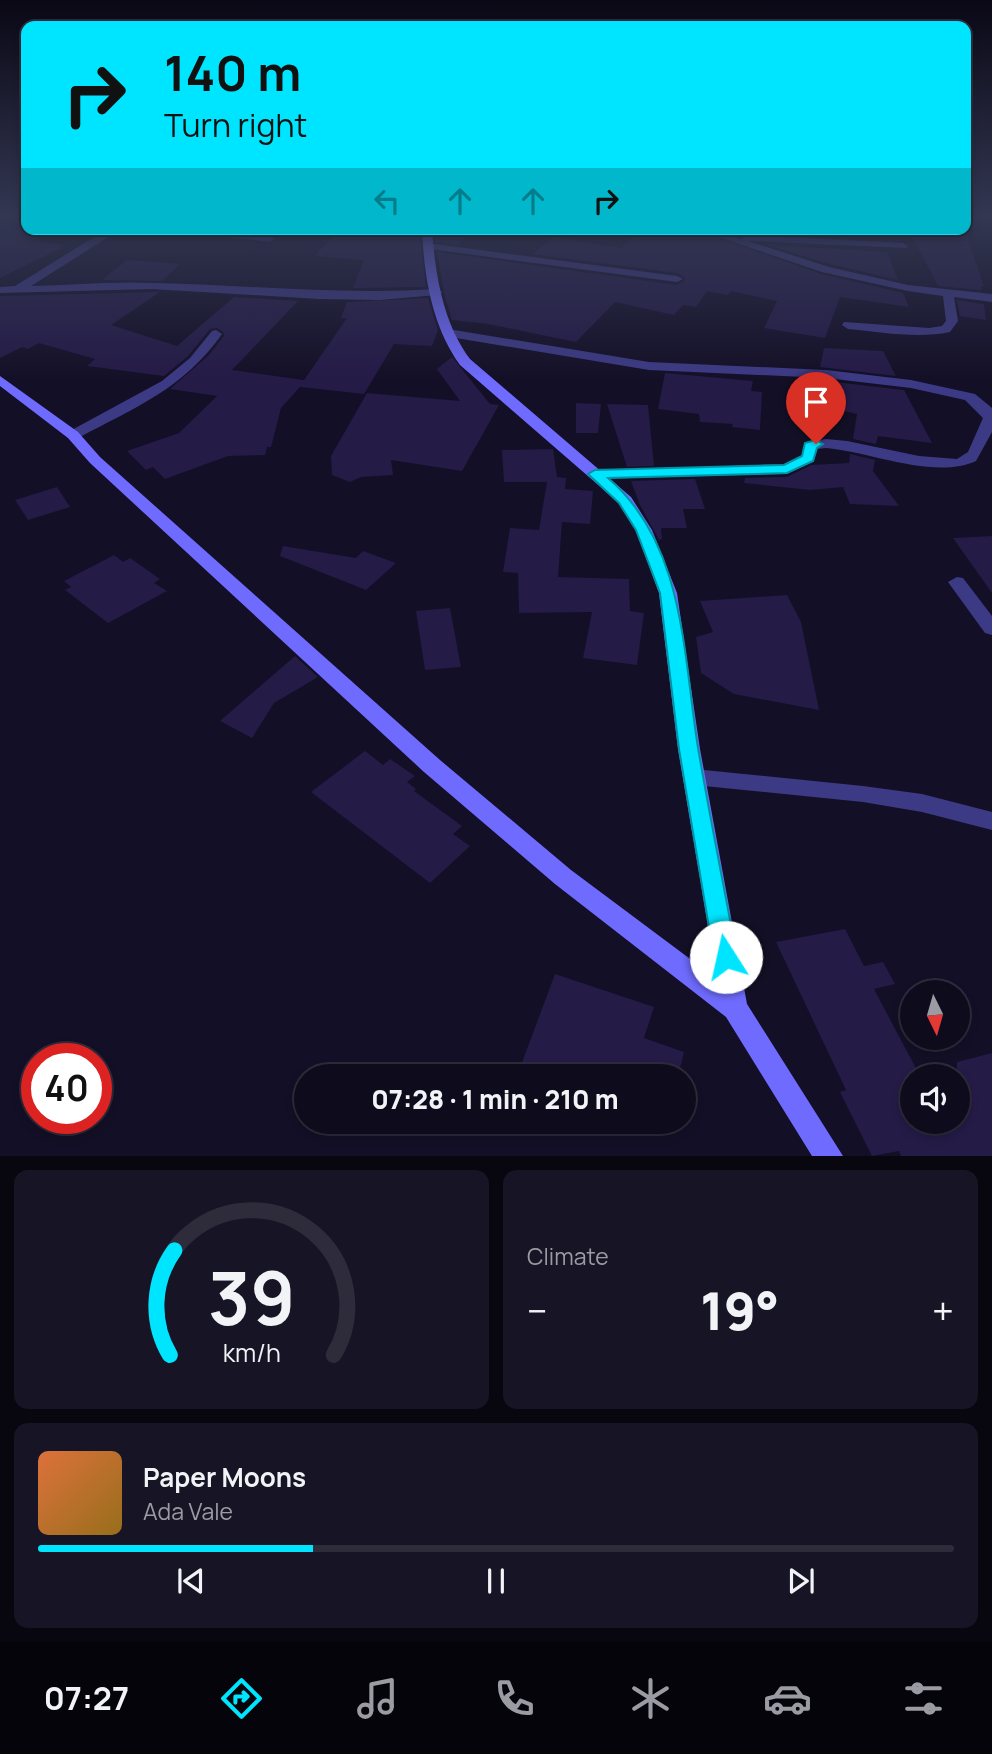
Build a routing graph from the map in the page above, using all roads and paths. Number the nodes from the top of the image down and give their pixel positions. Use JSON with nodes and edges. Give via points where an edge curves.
{"nodes":[{"id":1,"x":45,"y":272,"type":"edge"},
{"id":2,"x":433,"y":272,"type":"edge"},
{"id":3,"x":615,"y":272,"type":"edge"},
{"id":4,"x":834,"y":272,"type":"edge"},
{"id":5,"x":677,"y":279,"type":"dead end"},
{"id":6,"x":17,"y":289,"type":"junction"},
{"id":7,"x":0,"y":290,"type":"edge"},
{"id":8,"x":437,"y":292,"type":"junction"},
{"id":9,"x":948,"y":293,"type":"junction"},
{"id":10,"x":992,"y":298,"type":"edge"},
{"id":11,"x":848,"y":325,"type":"dead end"},
{"id":12,"x":448,"y":333,"type":"junction"},
{"id":13,"x":216,"y":334,"type":"dead end"},
{"id":14,"x":0,"y":380,"type":"edge"},
{"id":15,"x":73,"y":435,"type":"junction"},
{"id":16,"x":992,"y":453,"type":"edge"},
{"id":17,"x":973,"y":456,"type":"junction"},
{"id":18,"x":595,"y":474,"type":"junction"},
{"id":19,"x":957,"y":582,"type":"dead end"},
{"id":20,"x":992,"y":629,"type":"edge"},
{"id":21,"x":694,"y":778,"type":"junction"},
{"id":22,"x":992,"y":821,"type":"edge"},
{"id":23,"x":735,"y":1008,"type":"junction"},
{"id":24,"x":829,"y":1156,"type":"edge"}],
"edges":[{"from":1,"to":6,"type":"street"},
{"from":2,"to":8,"type":"street"},
{"from":3,"to":5,"type":"street"},
{"from":4,"to":9,"type":"street"},
{"from":6,"to":7,"type":"street"},
{"from":6,"to":8,"type":"street","via":[[152,286],[380,296]]},
{"from":8,"to":12,"type":"street"},
{"from":9,"to":10,"type":"street"},
{"from":9,"to":11,"type":"street","via":[[952,321],[941,331]]},
{"from":12,"to":17,"type":"street","via":[[649,366],[826,374],[953,393],[970,397],[990,418]]},
{"from":12,"to":18,"type":"street","via":[[465,362]]},
{"from":13,"to":15,"type":"street","via":[[195,361],[167,384]]},
{"from":14,"to":15,"type":"street"},
{"from":15,"to":23,"type":"street","via":[[432,766],[562,877]]},
{"from":16,"to":17,"type":"street"},
{"from":17,"to":18,"type":"street","via":[[945,464],[816,444],[810,446],[808,458],[787,469]]},
{"from":18,"to":21,"type":"street","via":[[625,500],[644,530],[668,593]]},
{"from":19,"to":20,"type":"street"},
{"from":21,"to":22,"type":"street","via":[[863,794]]},
{"from":21,"to":23,"type":"street"},
{"from":23,"to":24,"type":"street"}]}
